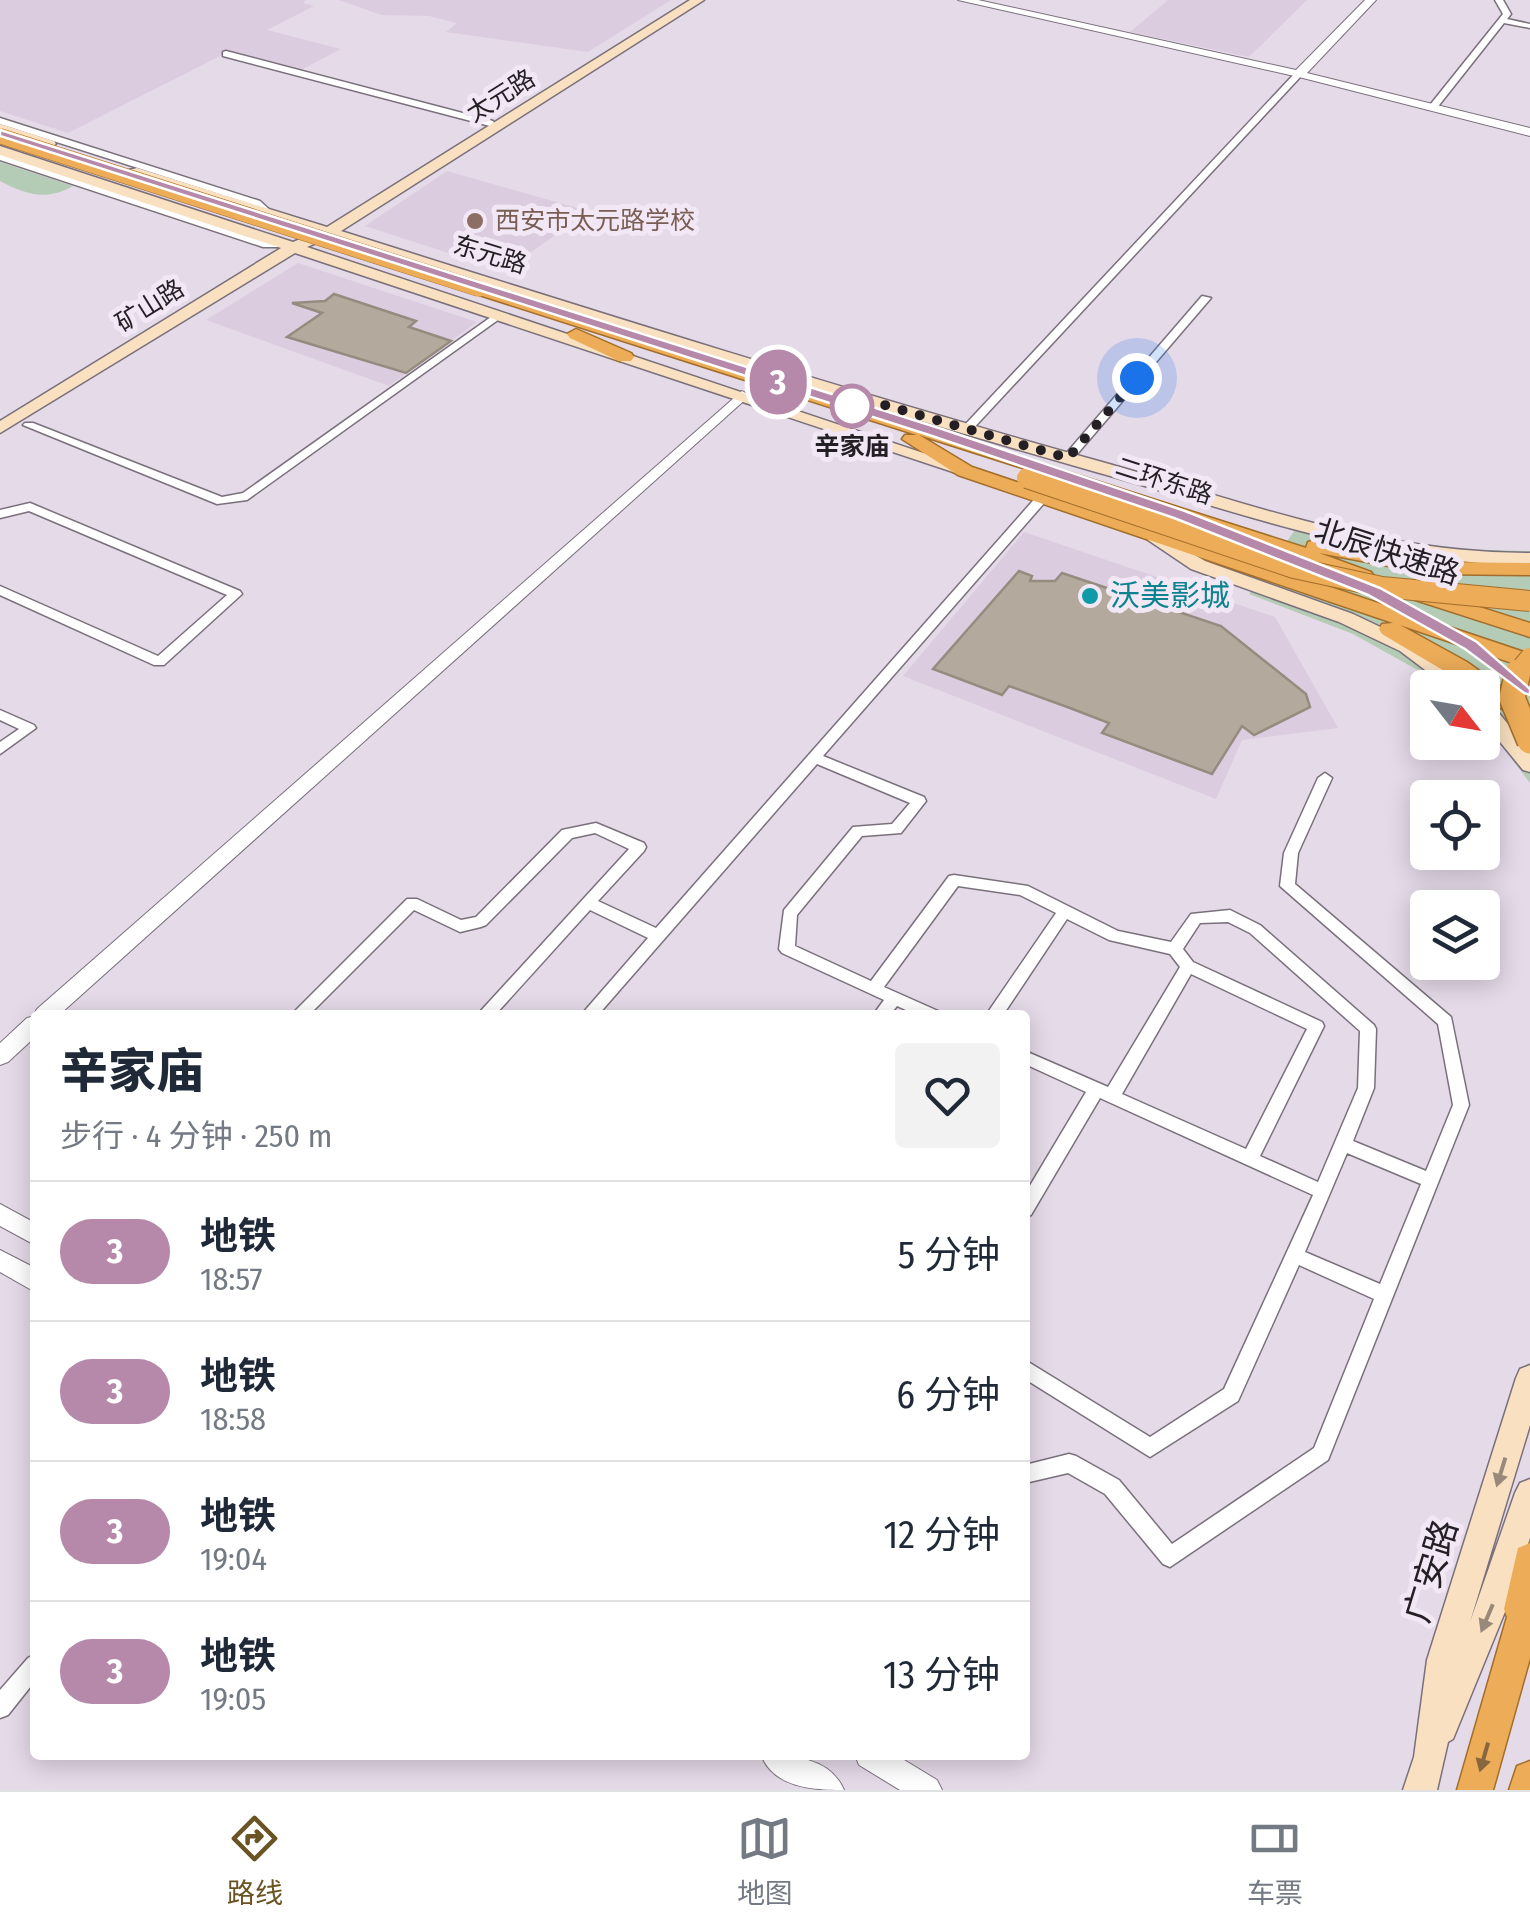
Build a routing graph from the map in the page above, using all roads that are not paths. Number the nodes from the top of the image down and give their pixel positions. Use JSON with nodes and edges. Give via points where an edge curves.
{"nodes":[{"id":1,"x":688,"y":0,"type":"edge"},
{"id":2,"x":698,"y":0,"type":"edge"},
{"id":3,"x":963,"y":0,"type":"edge"},
{"id":4,"x":1362,"y":0,"type":"edge"},
{"id":5,"x":1371,"y":0,"type":"edge"},
{"id":6,"x":1499,"y":0,"type":"edge"},
{"id":7,"x":1502,"y":20,"type":"junction"},
{"id":8,"x":1530,"y":26,"type":"edge"},
{"id":9,"x":226,"y":54,"type":"dead end"},
{"id":10,"x":1296,"y":73,"type":"junction"},
{"id":11,"x":1433,"y":107,"type":"junction"},
{"id":12,"x":490,"y":123,"type":"junction"},
{"id":13,"x":0,"y":125,"type":"edge"},
{"id":14,"x":1530,"y":132,"type":"edge"},
{"id":15,"x":0,"y":136,"type":"edge"},
{"id":16,"x":0,"y":150,"type":"edge"},
{"id":17,"x":325,"y":230,"type":"junction"},
{"id":18,"x":286,"y":246,"type":"junction"},
{"id":19,"x":474,"y":292,"type":"junction"},
{"id":20,"x":1206,"y":298,"type":"dead end"},
{"id":21,"x":562,"y":304,"type":"junction"},
{"id":22,"x":498,"y":315,"type":"junction"},
{"id":23,"x":540,"y":317,"type":"junction"},
{"id":24,"x":647,"y":343,"type":"junction"},
{"id":25,"x":625,"y":357,"type":"junction"},
{"id":26,"x":742,"y":396,"type":"junction"},
{"id":27,"x":0,"y":413,"type":"edge"},
{"id":28,"x":935,"y":421,"type":"junction"},
{"id":29,"x":29,"y":425,"type":"dead end"},
{"id":30,"x":0,"y":428,"type":"edge"},
{"id":31,"x":966,"y":431,"type":"junction"},
{"id":32,"x":912,"y":439,"type":"junction"},
{"id":33,"x":988,"y":451,"type":"junction"},
{"id":34,"x":1068,"y":458,"type":"junction"},
{"id":35,"x":965,"y":470,"type":"junction"},
{"id":36,"x":1042,"y":498,"type":"junction"},
{"id":37,"x":0,"y":514,"type":"edge"},
{"id":38,"x":1226,"y":527,"type":"junction"},
{"id":39,"x":1154,"y":536,"type":"junction"},
{"id":40,"x":1530,"y":559,"type":"edge"},
{"id":41,"x":1530,"y":569,"type":"edge"},
{"id":42,"x":1285,"y":582,"type":"junction"},
{"id":43,"x":0,"y":590,"type":"edge"},
{"id":44,"x":1530,"y":601,"type":"edge"},
{"id":45,"x":1530,"y":630,"type":"edge"},
{"id":46,"x":1530,"y":660,"type":"edge"},
{"id":47,"x":1447,"y":670,"type":"edge"},
{"id":48,"x":1451,"y":670,"type":"edge"},
{"id":49,"x":1500,"y":701,"type":"edge"},
{"id":50,"x":0,"y":714,"type":"edge"},
{"id":51,"x":1530,"y":719,"type":"edge"},
{"id":52,"x":1500,"y":728,"type":"edge"},
{"id":53,"x":1530,"y":741,"type":"edge"},
{"id":54,"x":0,"y":750,"type":"edge"},
{"id":55,"x":814,"y":758,"type":"junction"},
{"id":56,"x":1530,"y":764,"type":"edge"},
{"id":57,"x":1325,"y":778,"type":"dead end"},
{"id":58,"x":589,"y":903,"type":"junction"},
{"id":59,"x":1064,"y":911,"type":"junction"},
{"id":60,"x":658,"y":936,"type":"junction"},
{"id":61,"x":1174,"y":949,"type":"junction"},
{"id":62,"x":1188,"y":966,"type":"junction"},
{"id":63,"x":874,"y":989,"type":"junction"},
{"id":64,"x":894,"y":998,"type":"junction"},
{"id":65,"x":52,"y":1010,"type":"edge"},
{"id":66,"x":304,"y":1010,"type":"edge"},
{"id":67,"x":489,"y":1010,"type":"edge"},
{"id":68,"x":593,"y":1010,"type":"edge"},
{"id":69,"x":885,"y":1010,"type":"edge"},
{"id":70,"x":921,"y":1010,"type":"edge"},
{"id":71,"x":997,"y":1010,"type":"edge"},
{"id":72,"x":30,"y":1029,"type":"edge"},
{"id":73,"x":0,"y":1056,"type":"edge"},
{"id":74,"x":1030,"y":1059,"type":"edge"},
{"id":75,"x":1104,"y":1093,"type":"junction"},
{"id":76,"x":1343,"y":1144,"type":"junction"},
{"id":77,"x":1250,"y":1159,"type":"junction"},
{"id":78,"x":1431,"y":1180,"type":"junction"},
{"id":79,"x":1323,"y":1192,"type":"junction"},
{"id":80,"x":1030,"y":1203,"type":"edge"},
{"id":81,"x":0,"y":1214,"type":"edge"},
{"id":82,"x":30,"y":1233,"type":"edge"},
{"id":83,"x":1294,"y":1254,"type":"junction"},
{"id":84,"x":0,"y":1260,"type":"edge"},
{"id":85,"x":30,"y":1278,"type":"edge"},
{"id":86,"x":1385,"y":1295,"type":"junction"},
{"id":87,"x":1030,"y":1372,"type":"edge"},
{"id":88,"x":1530,"y":1378,"type":"edge"},
{"id":89,"x":1030,"y":1473,"type":"edge"},
{"id":90,"x":1530,"y":1493,"type":"edge"},
{"id":91,"x":1530,"y":1560,"type":"edge"},
{"id":92,"x":1530,"y":1596,"type":"edge"},
{"id":93,"x":1512,"y":1656,"type":"junction"},
{"id":94,"x":30,"y":1671,"type":"edge"},
{"id":95,"x":0,"y":1707,"type":"edge"},
{"id":96,"x":1430,"y":1757,"type":"junction"},
{"id":97,"x":783,"y":1760,"type":"edge"},
{"id":98,"x":877,"y":1760,"type":"edge"},
{"id":99,"x":1530,"y":1780,"type":"edge"},
{"id":100,"x":828,"y":1790,"type":"edge"},
{"id":101,"x":927,"y":1790,"type":"edge"},
{"id":102,"x":1420,"y":1790,"type":"edge"},
{"id":103,"x":1475,"y":1790,"type":"edge"},
{"id":104,"x":1527,"y":1790,"type":"edge"}],
"edges":[{"from":1,"to":12,"type":"main road","name":"太元路"},
{"from":2,"to":17,"type":"main road","name":"太元路"},
{"from":3,"to":10,"type":"street"},
{"from":4,"to":10,"type":"street"},
{"from":5,"to":10,"type":"street"},
{"from":6,"to":7,"type":"street","via":[[1507,14]]},
{"from":7,"to":8,"type":"street"},
{"from":7,"to":11,"type":"street"},
{"from":9,"to":12,"type":"street"},
{"from":10,"to":11,"type":"street"},
{"from":10,"to":31,"type":"street"},
{"from":11,"to":14,"type":"street"},
{"from":12,"to":17,"type":"main road","name":"太元路"},
{"from":13,"to":17,"type":"main road","name":"东元路"},
{"from":15,"to":19,"type":"highway","name":"二环东路","bridge":true},
{"from":16,"to":18,"type":"main road","name":"东元路"},
{"from":16,"to":19,"type":"highway","name":"二环东路"},
{"from":17,"to":18,"type":"main road","name":"矿山路"},
{"from":17,"to":21,"type":"main road","name":"东元路"},
{"from":18,"to":22,"type":"main road","name":"东元路"},
{"from":18,"to":27,"type":"main road","name":"矿山路"},
{"from":18,"to":30,"type":"main road","name":"矿山路"},
{"from":19,"to":23,"type":"highway"},
{"from":19,"to":24,"type":"highway","name":"二环东路"},
{"from":20,"to":34,"type":"street"},
{"from":21,"to":24,"type":"highway"},
{"from":21,"to":28,"type":"main road","name":"东元路"},
{"from":22,"to":25,"type":"main road","name":"东元路"},
{"from":22,"to":29,"type":"street","via":[[247,496],[221,502]]},
{"from":23,"to":25,"type":"highway"},
{"from":23,"to":32,"type":"highway"},
{"from":24,"to":33,"type":"highway","name":"二环东路"},
{"from":25,"to":26,"type":"main road","name":"东元路"},
{"from":26,"to":35,"type":"main road","name":"东元路"},
{"from":26,"to":65,"type":"street"},
{"from":28,"to":31,"type":"main road","name":"东元路"},
{"from":28,"to":33,"type":"highway"},
{"from":31,"to":34,"type":"main road","name":"东元路"},
{"from":32,"to":35,"type":"highway","name":"北辰快速路"},
{"from":32,"to":44,"type":"highway","bridge":true,"via":[[1332,578]]},
{"from":33,"to":38,"type":"highway","name":"二环东路"},
{"from":34,"to":40,"type":"main road","name":"东元路","via":[[1304,531],[1445,556]]},
{"from":35,"to":36,"type":"highway","name":"北辰快速路"},
{"from":36,"to":39,"type":"highway","name":"北辰快速路"},
{"from":36,"to":55,"type":"street"},
{"from":37,"to":43,"type":"street","via":[[30,507],[236,594],[159,662]]},
{"from":38,"to":41,"type":"highway","via":[[1430,568]]},
{"from":38,"to":45,"type":"highway","name":"北辰快速路"},
{"from":39,"to":42,"type":"highway","name":"北辰快速路"},
{"from":39,"to":47,"type":"main road","via":[[1198,566],[1362,625]]},
{"from":42,"to":46,"type":"highway","name":"北辰快速路"},
{"from":42,"to":48,"type":"highway","via":[[1402,634]]},
{"from":46,"to":53,"type":"highway","bridge":true,"via":[[1512,680],[1510,697]]},
{"from":49,"to":51,"type":"highway","bridge":true},
{"from":50,"to":54,"type":"street","via":[[28,728]]},
{"from":52,"to":56,"type":"main road"},
{"from":55,"to":60,"type":"street"},
{"from":55,"to":63,"type":"street","via":[[919,802],[896,829],[858,831],[789,914],[787,950]]},
{"from":57,"to":78,"type":"street","via":[[1291,853],[1287,886],[1444,1021],[1461,1105]]},
{"from":58,"to":60,"type":"street"},
{"from":58,"to":66,"type":"street","via":[[639,847],[596,828],[567,834],[481,921],[460,926],[412,903]]},
{"from":58,"to":67,"type":"street"},
{"from":59,"to":61,"type":"street","via":[[1114,936]]},
{"from":59,"to":63,"type":"street","via":[[1022,890],[954,880]]},
{"from":59,"to":71,"type":"street"},
{"from":60,"to":68,"type":"street"},
{"from":61,"to":62,"type":"street"},
{"from":61,"to":76,"type":"street","via":[[1196,918],[1230,916],[1255,929],[1368,1029],[1366,1088]]},
{"from":62,"to":75,"type":"street"},
{"from":62,"to":77,"type":"street","via":[[1316,1026]]},
{"from":63,"to":64,"type":"street"},
{"from":64,"to":69,"type":"street"},
{"from":64,"to":70,"type":"street"},
{"from":72,"to":73,"type":"street"},
{"from":74,"to":75,"type":"street"},
{"from":75,"to":77,"type":"street"},
{"from":75,"to":80,"type":"street"},
{"from":76,"to":78,"type":"street"},
{"from":76,"to":79,"type":"street"},
{"from":77,"to":79,"type":"street"},
{"from":78,"to":86,"type":"street"},
{"from":79,"to":83,"type":"street"},
{"from":81,"to":82,"type":"street"},
{"from":83,"to":86,"type":"street"},
{"from":83,"to":87,"type":"street","via":[[1230,1395],[1150,1448]]},
{"from":84,"to":85,"type":"street"},
{"from":86,"to":89,"type":"street","via":[[1321,1454],[1170,1557],[1112,1487],[1068,1463]]},
{"from":88,"to":96,"type":"main road","name":"广安路","one_way":true,"via":[[1442,1660]]},
{"from":90,"to":96,"type":"main road","one_way":true},
{"from":91,"to":93,"type":"highway"},
{"from":92,"to":93,"type":"highway"},
{"from":93,"to":103,"type":"highway","one_way":true},
{"from":94,"to":95,"type":"street"},
{"from":96,"to":102,"type":"main road","name":"广安路"},
{"from":97,"to":100,"type":"street"},
{"from":98,"to":101,"type":"street"},
{"from":99,"to":104,"type":"highway"}]}
